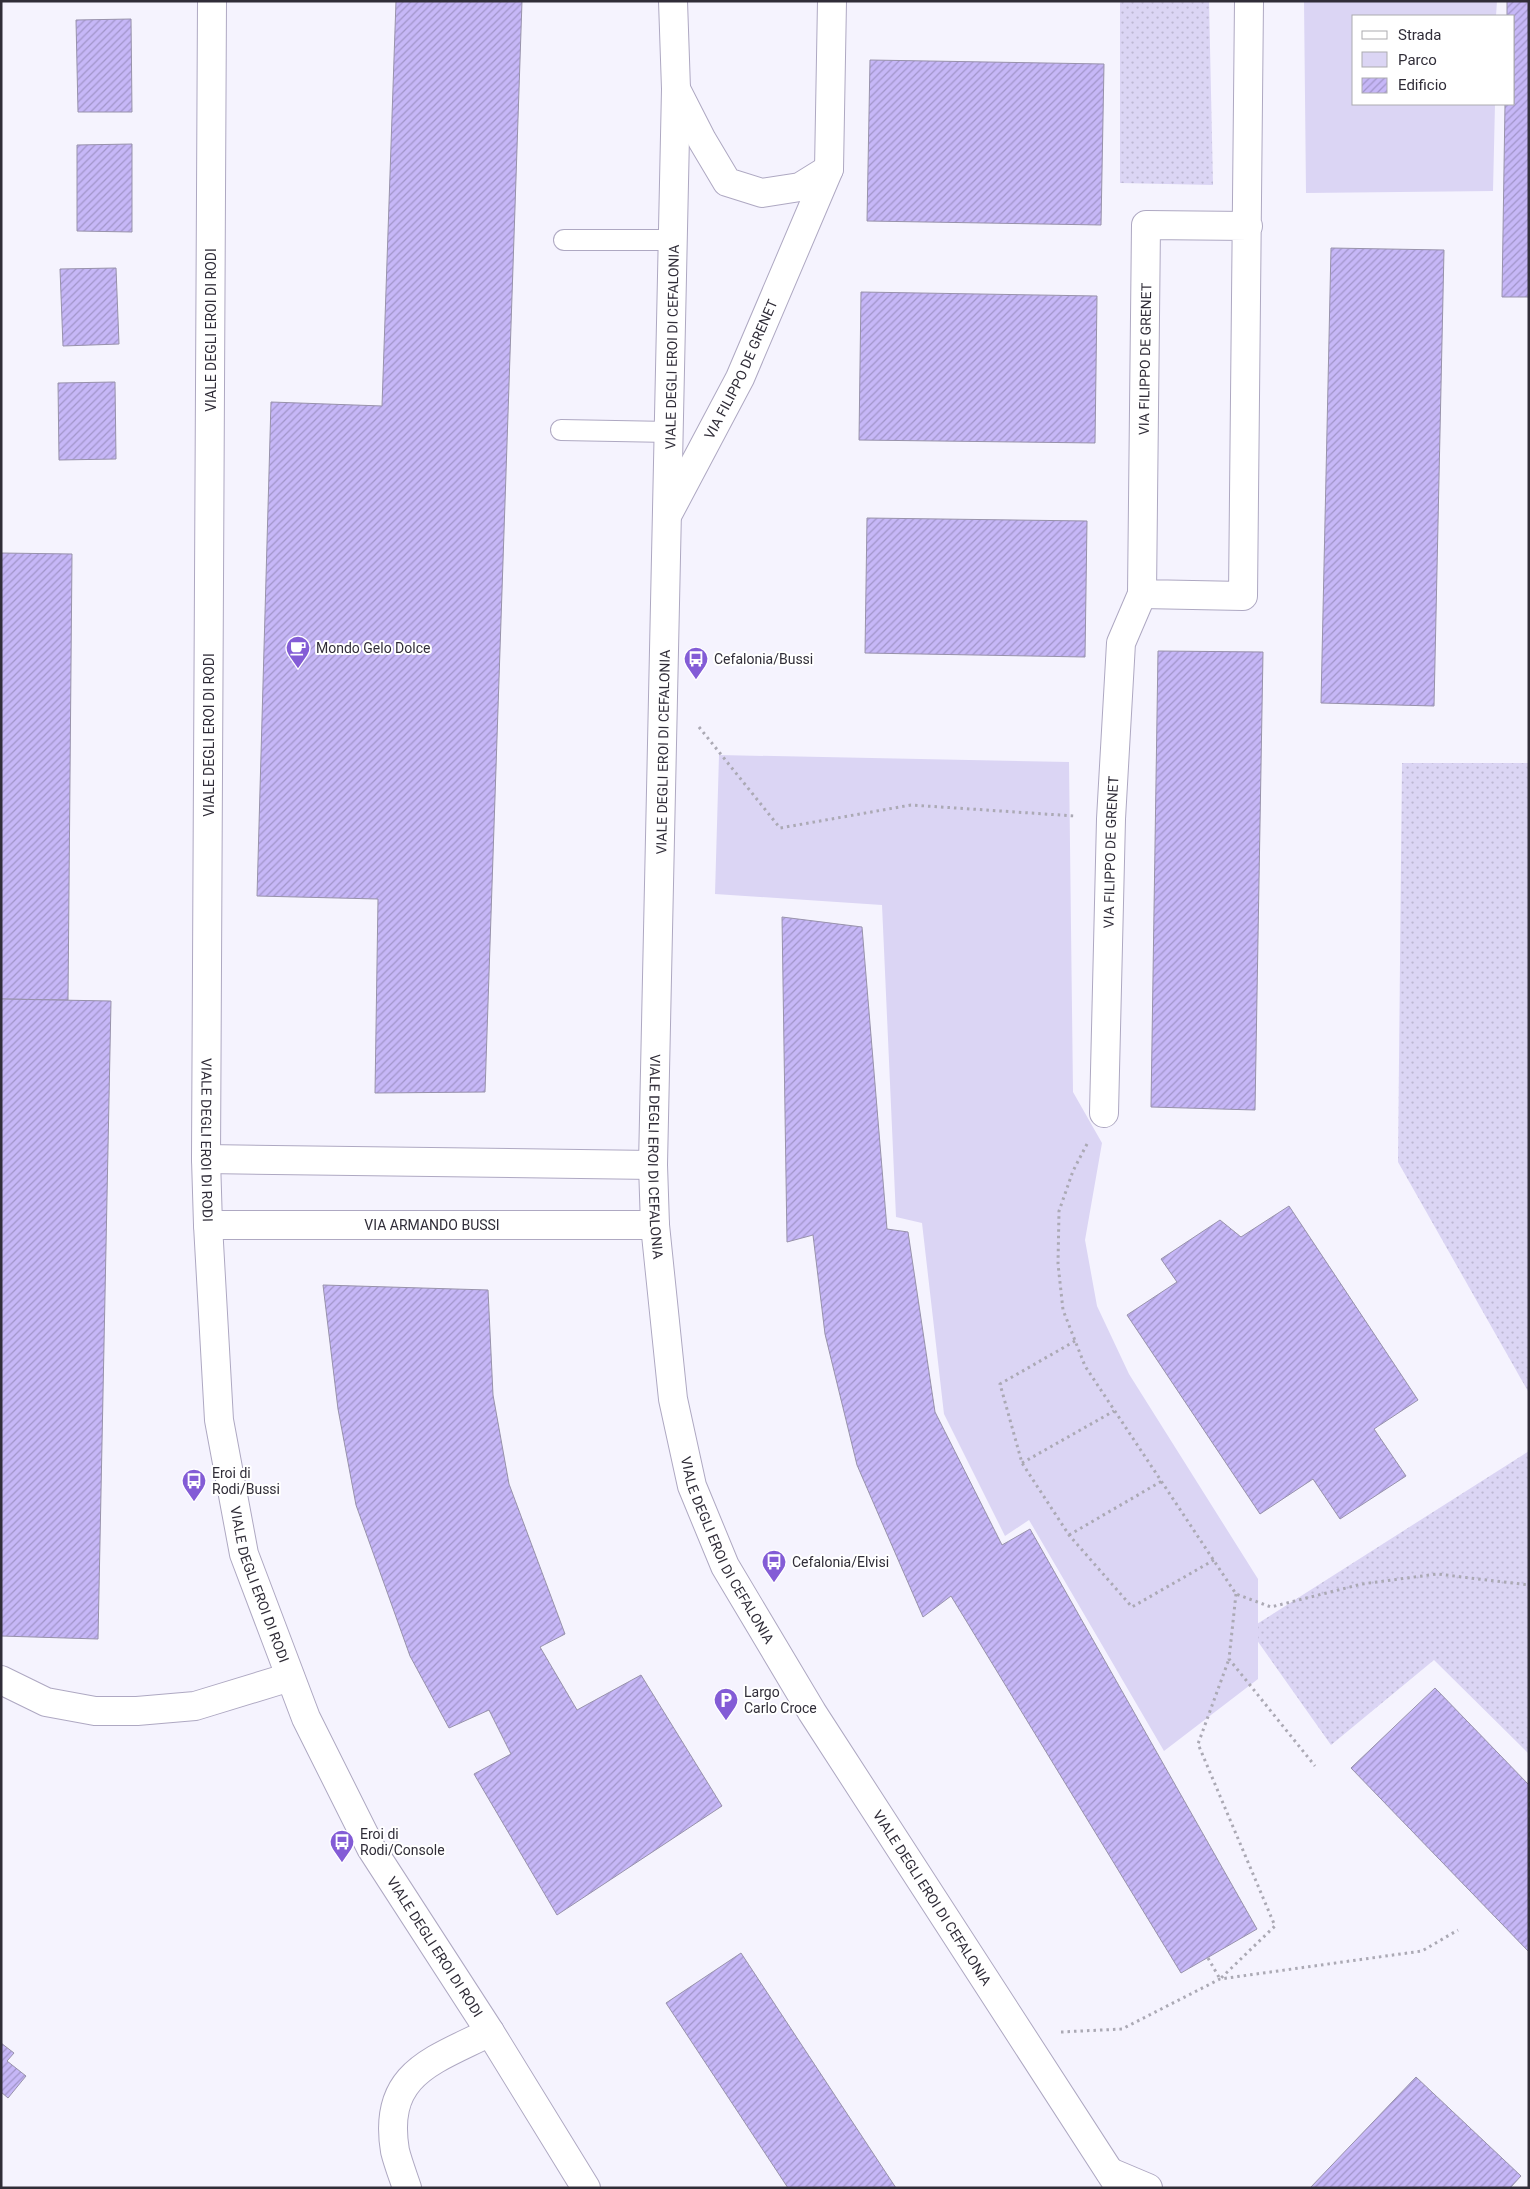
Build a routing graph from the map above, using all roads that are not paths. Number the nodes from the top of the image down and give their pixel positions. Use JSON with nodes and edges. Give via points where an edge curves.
{"nodes":[{"id":1,"x":212,"y":1,"type":"edge"},
{"id":2,"x":673,"y":1,"type":"edge"},
{"id":3,"x":832,"y":1,"type":"edge"},
{"id":4,"x":1249,"y":1,"type":"edge"},
{"id":5,"x":676,"y":89,"type":"junction"},
{"id":6,"x":829,"y":169,"type":"junction"},
{"id":7,"x":1248,"y":226,"type":"junction"},
{"id":8,"x":564,"y":240,"type":"dead end"},
{"id":9,"x":674,"y":240,"type":"junction"},
{"id":10,"x":561,"y":430,"type":"dead end"},
{"id":11,"x":670,"y":432,"type":"junction"},
{"id":12,"x":669,"y":512,"type":"junction"},
{"id":13,"x":1142,"y":594,"type":"junction"},
{"id":14,"x":1104,"y":1113,"type":"road end"},
{"id":15,"x":206,"y":1159,"type":"junction"},
{"id":16,"x":653,"y":1165,"type":"junction"},
{"id":17,"x":208,"y":1225,"type":"junction"},
{"id":18,"x":656,"y":1225,"type":"junction"},
{"id":19,"x":290,"y":1677,"type":"junction"},
{"id":20,"x":1,"y":1680,"type":"edge"},
{"id":21,"x":490,"y":2032,"type":"junction"},
{"id":22,"x":1115,"y":2180,"type":"edge"},
{"id":23,"x":407,"y":2188,"type":"edge"},
{"id":24,"x":586,"y":2188,"type":"edge"},
{"id":25,"x":1148,"y":2188,"type":"edge"}],
"edges":[{"from":1,"to":15,"type":"main road","name":"VIALE DEGLI EROI DI RODI"},
{"from":2,"to":5,"type":"main road","name":"VIALE DEGLI EROI DI CEFALONIA"},
{"from":3,"to":6,"type":"main road","name":"VIA FILIPPO DE GRENET"},
{"from":4,"to":7,"type":"main road"},
{"from":5,"to":6,"type":"main road","via":[[727,182],[762,193],[800,187]]},
{"from":5,"to":9,"type":"main road","name":"VIALE DEGLI EROI DI CEFALONIA"},
{"from":6,"to":12,"type":"main road","name":"VIA FILIPPO DE GRENET","via":[[740,378]]},
{"from":7,"to":13,"type":"main road","via":[[1242,596]]},
{"from":7,"to":13,"type":"main road","name":"VIA FILIPPO DE GRENET","via":[[1146,225]]},
{"from":8,"to":9,"type":"lane"},
{"from":9,"to":11,"type":"main road","name":"VIALE DEGLI EROI DI CEFALONIA"},
{"from":10,"to":11,"type":"lane"},
{"from":11,"to":12,"type":"main road","name":"VIALE DEGLI EROI DI CEFALONIA"},
{"from":12,"to":16,"type":"main road","name":"VIALE DEGLI EROI DI CEFALONIA"},
{"from":13,"to":14,"type":"main road","name":"VIA FILIPPO DE GRENET","via":[[1121,644],[1111,819]]},
{"from":15,"to":16,"type":"main road"},
{"from":15,"to":17,"type":"main road","name":"VIALE DEGLI EROI DI RODI"},
{"from":16,"to":18,"type":"main road","name":"VIALE DEGLI EROI DI CEFALONIA"},
{"from":17,"to":18,"type":"main road","name":"VIA ARMANDO BUSSI"},
{"from":17,"to":19,"type":"main road","name":"VIALE DEGLI EROI DI RODI","via":[[220,1429],[244,1554]]},
{"from":18,"to":22,"type":"main road","name":"VIALE DEGLI EROI DI CEFALONIA","via":[[673,1399],[692,1486],[725,1566],[812,1712]]},
{"from":19,"to":20,"type":"main road","via":[[195,1706],[138,1711],[95,1711],[46,1702]]},
{"from":19,"to":21,"type":"main road","name":"VIALE DEGLI EROI DI RODI","via":[[306,1718],[371,1848]]},
{"from":21,"to":23,"type":"main road","via":[[417,2071],[400,2093],[395,2103],[393,2134]]},
{"from":21,"to":24,"type":"main road","name":"VIALE DEGLI EROI DI RODI"},
{"from":22,"to":25,"type":"main road"}]}
